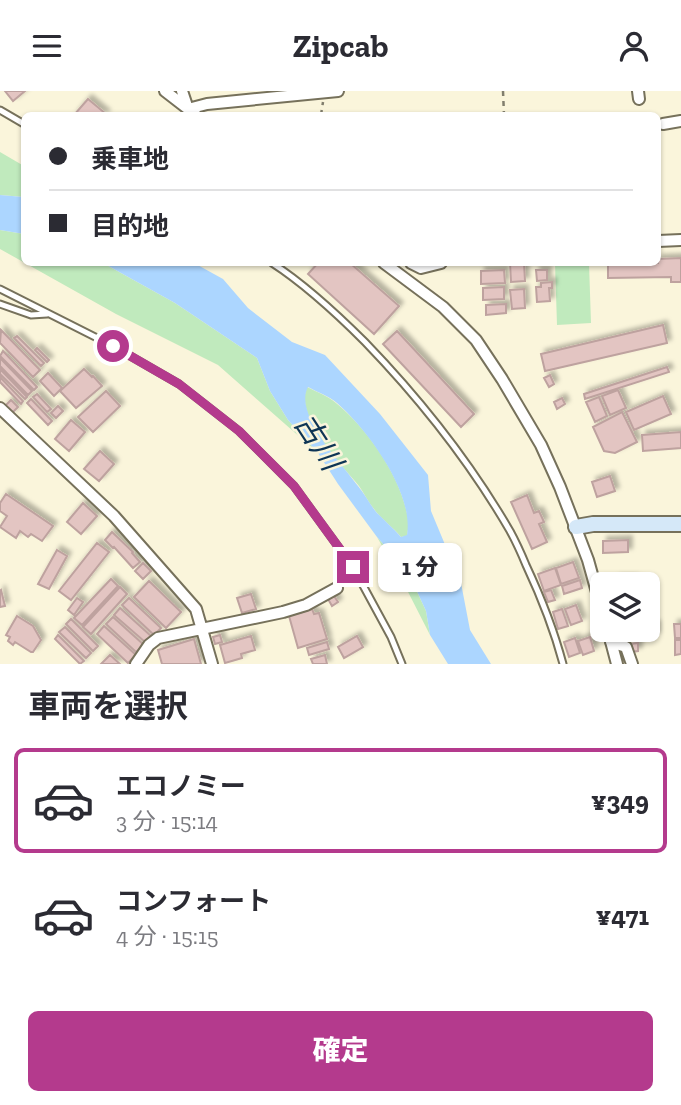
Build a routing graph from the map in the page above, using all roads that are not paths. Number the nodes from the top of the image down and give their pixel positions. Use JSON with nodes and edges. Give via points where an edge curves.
{"nodes":[{"id":1,"x":165,"y":91,"type":"edge"},
{"id":2,"x":182,"y":91,"type":"edge"},
{"id":3,"x":338,"y":91,"type":"edge"},
{"id":4,"x":325,"y":92,"type":"edge"},
{"id":5,"x":0,"y":110,"type":"edge"},
{"id":6,"x":192,"y":112,"type":"edge"},
{"id":7,"x":681,"y":121,"type":"edge"},
{"id":8,"x":21,"y":122,"type":"edge"},
{"id":9,"x":663,"y":124,"type":"dead end"},
{"id":10,"x":681,"y":240,"type":"edge"},
{"id":11,"x":661,"y":241,"type":"edge"},
{"id":12,"x":277,"y":266,"type":"edge"},
{"id":13,"x":388,"y":266,"type":"edge"},
{"id":14,"x":0,"y":289,"type":"edge"},
{"id":15,"x":0,"y":305,"type":"edge"},
{"id":16,"x":51,"y":314,"type":"junction"},
{"id":17,"x":0,"y":408,"type":"edge"},
{"id":18,"x":681,"y":524,"type":"edge"},
{"id":19,"x":576,"y":527,"type":"junction"},
{"id":20,"x":591,"y":572,"type":"edge"},
{"id":21,"x":337,"y":588,"type":"dead end"},
{"id":22,"x":202,"y":629,"type":"junction"},
{"id":23,"x":611,"y":642,"type":"joint"},
{"id":24,"x":136,"y":664,"type":"edge"},
{"id":25,"x":212,"y":664,"type":"edge"},
{"id":26,"x":402,"y":664,"type":"edge"},
{"id":27,"x":563,"y":664,"type":"edge"},
{"id":28,"x":617,"y":664,"type":"edge"},
{"id":29,"x":632,"y":664,"type":"edge"}],
"edges":[{"from":1,"to":6,"type":"street"},
{"from":2,"to":6,"type":"street"},
{"from":3,"to":4,"type":"street"},
{"from":4,"to":6,"type":"street","via":[[207,104]]},
{"from":5,"to":8,"type":"lane"},
{"from":7,"to":9,"type":"street"},
{"from":10,"to":11,"type":"street"},
{"from":12,"to":27,"type":"lane","via":[[340,317],[435,421],[511,533],[543,602]]},
{"from":13,"to":19,"type":"street","via":[[443,307],[476,340],[541,445]]},
{"from":14,"to":16,"type":"lane"},
{"from":15,"to":16,"type":"lane","via":[[31,315]]},
{"from":16,"to":26,"type":"lane","via":[[179,384],[239,431],[294,486],[353,567]]},
{"from":17,"to":22,"type":"street","via":[[114,516],[196,609]]},
{"from":18,"to":19,"type":"street"},
{"from":19,"to":20,"type":"street"},
{"from":21,"to":22,"type":"street","via":[[282,613]]},
{"from":22,"to":24,"type":"street","via":[[158,638]]},
{"from":22,"to":25,"type":"street"},
{"from":23,"to":28,"type":"street"},
{"from":23,"to":29,"type":"street","via":[[626,647]]}]}
